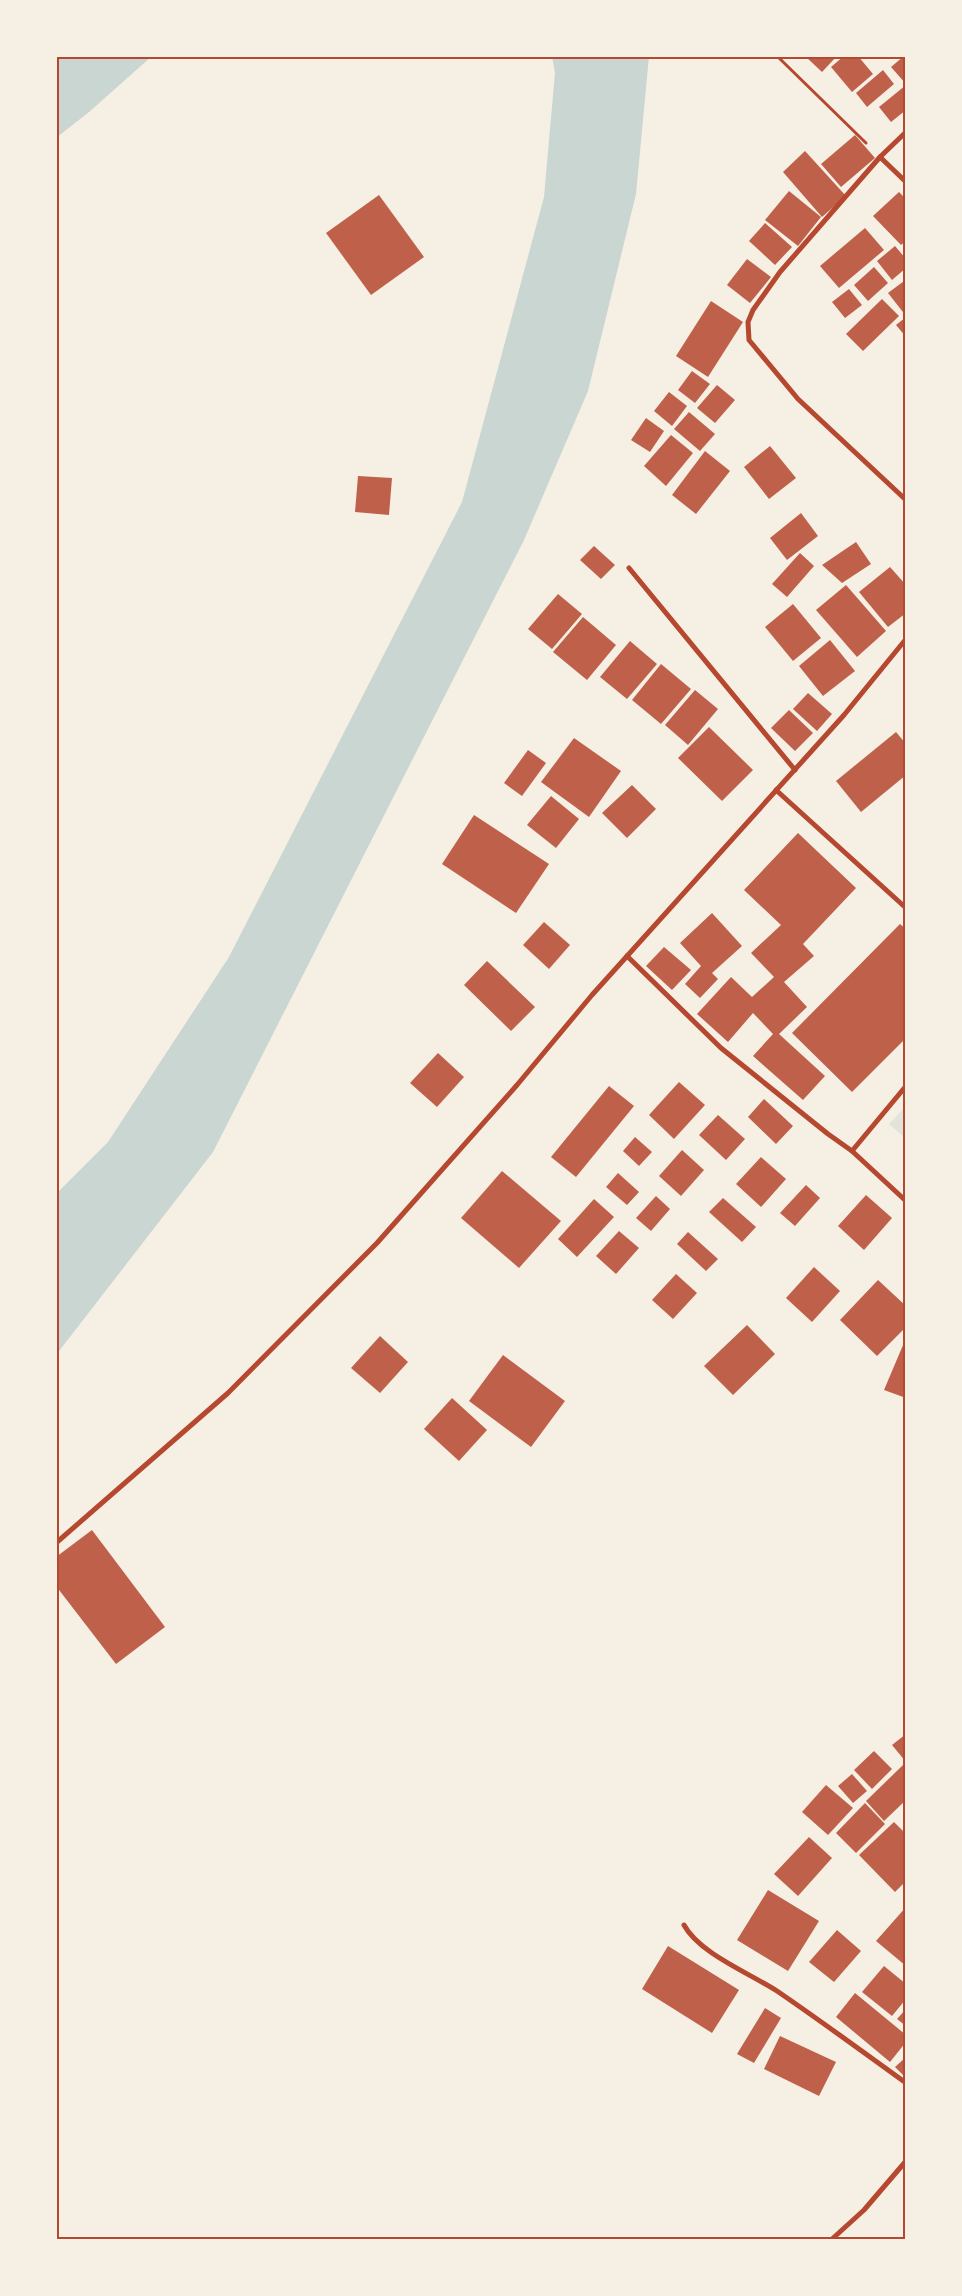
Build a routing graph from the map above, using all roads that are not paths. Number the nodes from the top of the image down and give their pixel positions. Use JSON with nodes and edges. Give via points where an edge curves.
{"nodes":[{"id":1,"x":906,"y":132,"type":"edge"},
{"id":2,"x":880,"y":157,"type":"junction"},
{"id":3,"x":906,"y":182,"type":"edge"},
{"id":4,"x":906,"y":500,"type":"edge"},
{"id":5,"x":629,"y":568,"type":"dead end"},
{"id":6,"x":906,"y":639,"type":"edge"},
{"id":7,"x":795,"y":770,"type":"junction"},
{"id":8,"x":776,"y":790,"type":"junction"},
{"id":9,"x":906,"y":908,"type":"edge"},
{"id":10,"x":627,"y":956,"type":"junction"},
{"id":11,"x":906,"y":1086,"type":"edge"},
{"id":12,"x":852,"y":1151,"type":"junction"},
{"id":13,"x":906,"y":1201,"type":"edge"},
{"id":14,"x":56,"y":1543,"type":"edge"},
{"id":15,"x":684,"y":1925,"type":"dead end"},
{"id":16,"x":906,"y":2083,"type":"edge"},
{"id":17,"x":906,"y":2161,"type":"edge"},
{"id":18,"x":831,"y":2240,"type":"edge"}],
"edges":[{"from":1,"to":2,"type":"street"},
{"from":2,"to":3,"type":"street"},
{"from":2,"to":4,"type":"street","via":[[780,272],[753,310],[748,322],[749,340],[798,399]]},
{"from":5,"to":7,"type":"street"},
{"from":6,"to":7,"type":"street"},
{"from":7,"to":8,"type":"street"},
{"from":8,"to":9,"type":"street"},
{"from":8,"to":10,"type":"street"},
{"from":10,"to":12,"type":"street","via":[[721,1048]]},
{"from":10,"to":14,"type":"street","via":[[377,1244],[228,1393]]},
{"from":11,"to":12,"type":"street"},
{"from":12,"to":13,"type":"street"},
{"from":15,"to":16,"type":"street","via":[[708,1951],[779,1993]]},
{"from":17,"to":18,"type":"street","via":[[864,2210]]}]}
